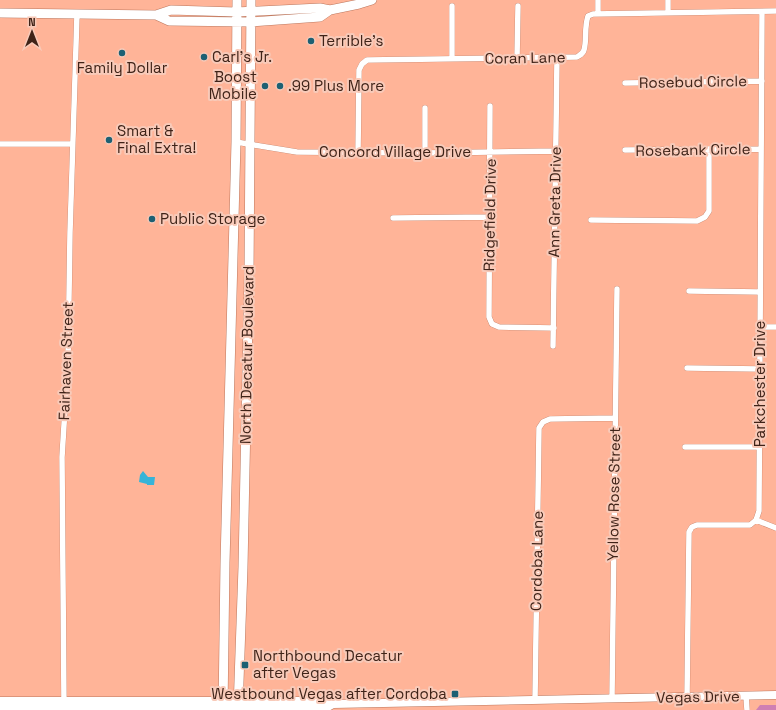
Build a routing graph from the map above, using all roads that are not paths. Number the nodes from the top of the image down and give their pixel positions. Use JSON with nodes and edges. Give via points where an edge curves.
{"nodes":[{"id":1,"x":237,"y":0,"type":"edge"},
{"id":2,"x":251,"y":0,"type":"edge"},
{"id":3,"x":372,"y":0,"type":"edge"},
{"id":4,"x":598,"y":0,"type":"edge"},
{"id":5,"x":668,"y":0,"type":"edge"},
{"id":6,"x":452,"y":6,"type":"dead end"},
{"id":7,"x":518,"y":6,"type":"dead end"},
{"id":8,"x":330,"y":10,"type":"junction"},
{"id":9,"x":776,"y":11,"type":"edge"},
{"id":10,"x":236,"y":12,"type":"junction"},
{"id":11,"x":251,"y":12,"type":"junction"},
{"id":12,"x":762,"y":12,"type":"junction"},
{"id":13,"x":0,"y":13,"type":"edge"},
{"id":14,"x":668,"y":13,"type":"junction"},
{"id":15,"x":77,"y":14,"type":"junction"},
{"id":16,"x":156,"y":14,"type":"junction"},
{"id":17,"x":598,"y":14,"type":"junction"},
{"id":18,"x":236,"y":22,"type":"junction"},
{"id":19,"x":250,"y":22,"type":"junction"},
{"id":20,"x":517,"y":58,"type":"junction"},
{"id":21,"x":557,"y":58,"type":"junction"},
{"id":22,"x":452,"y":59,"type":"junction"},
{"id":23,"x":762,"y":81,"type":"junction"},
{"id":24,"x":625,"y":82,"type":"dead end"},
{"id":25,"x":490,"y":106,"type":"dead end"},
{"id":26,"x":425,"y":108,"type":"dead end"},
{"id":27,"x":236,"y":142,"type":"junction"},
{"id":28,"x":0,"y":144,"type":"edge"},
{"id":29,"x":72,"y":144,"type":"junction"},
{"id":30,"x":250,"y":145,"type":"junction"},
{"id":31,"x":709,"y":149,"type":"junction"},
{"id":32,"x":761,"y":149,"type":"junction"},
{"id":33,"x":625,"y":150,"type":"dead end"},
{"id":34,"x":556,"y":151,"type":"junction"},
{"id":35,"x":491,"y":152,"type":"junction"},
{"id":36,"x":358,"y":153,"type":"junction"},
{"id":37,"x":425,"y":153,"type":"junction"},
{"id":38,"x":490,"y":217,"type":"junction"},
{"id":39,"x":392,"y":218,"type":"dead end"},
{"id":40,"x":591,"y":220,"type":"dead end"},
{"id":41,"x":232,"y":273,"type":"junction"},
{"id":42,"x":249,"y":273,"type":"junction"},
{"id":43,"x":617,"y":289,"type":"dead end"},
{"id":44,"x":689,"y":291,"type":"dead end"},
{"id":45,"x":760,"y":292,"type":"junction"},
{"id":46,"x":760,"y":327,"type":"junction"},
{"id":47,"x":776,"y":327,"type":"edge"},
{"id":48,"x":554,"y":328,"type":"junction"},
{"id":49,"x":553,"y":346,"type":"dead end"},
{"id":50,"x":686,"y":368,"type":"dead end"},
{"id":51,"x":760,"y":369,"type":"junction"},
{"id":52,"x":230,"y":407,"type":"junction"},
{"id":53,"x":245,"y":407,"type":"junction"},
{"id":54,"x":615,"y":418,"type":"junction"},
{"id":55,"x":685,"y":447,"type":"dead end"},
{"id":56,"x":759,"y":447,"type":"junction"},
{"id":57,"x":756,"y":520,"type":"junction"},
{"id":58,"x":776,"y":528,"type":"edge"},
{"id":59,"x":225,"y":566,"type":"junction"},
{"id":60,"x":243,"y":567,"type":"junction"},
{"id":61,"x":776,"y":695,"type":"edge"},
{"id":62,"x":746,"y":696,"type":"junction"},
{"id":63,"x":687,"y":697,"type":"junction"},
{"id":64,"x":612,"y":698,"type":"junction"},
{"id":65,"x":535,"y":700,"type":"junction"},
{"id":66,"x":0,"y":701,"type":"edge"},
{"id":67,"x":64,"y":705,"type":"junction"},
{"id":68,"x":16,"y":707,"type":"edge"},
{"id":69,"x":223,"y":707,"type":"edge"},
{"id":70,"x":238,"y":707,"type":"edge"},
{"id":71,"x":0,"y":709,"type":"edge"},
{"id":72,"x":747,"y":710,"type":"edge"}],
"edges":[{"from":1,"to":10,"type":"main road","name":"North Decatur Boulevard"},
{"from":2,"to":11,"type":"main road","name":"North Decatur Boulevard"},
{"from":3,"to":8,"type":"main road"},
{"from":4,"to":17,"type":"street"},
{"from":5,"to":14,"type":"street"},
{"from":6,"to":22,"type":"street"},
{"from":7,"to":20,"type":"street"},
{"from":8,"to":11,"type":"main road","via":[[320,8]]},
{"from":8,"to":19,"type":"main road","via":[[320,17]]},
{"from":9,"to":12,"type":"street"},
{"from":10,"to":11,"type":"main road"},
{"from":10,"to":16,"type":"main road","via":[[170,10]]},
{"from":10,"to":18,"type":"main road","name":"North Decatur Boulevard"},
{"from":11,"to":19,"type":"main road","name":"North Decatur Boulevard"},
{"from":12,"to":14,"type":"street"},
{"from":12,"to":23,"type":"street","name":"Parkchester Drive"},
{"from":13,"to":15,"type":"main road"},
{"from":14,"to":17,"type":"street"},
{"from":15,"to":16,"type":"main road"},
{"from":15,"to":29,"type":"street","name":"Fairhaven Street"},
{"from":16,"to":18,"type":"main road","via":[[169,21]]},
{"from":17,"to":21,"type":"street","name":"Coran Lane","via":[[588,16],[585,24],[584,51],[581,55]]},
{"from":18,"to":19,"type":"main road"},
{"from":18,"to":27,"type":"main road","name":"North Decatur Boulevard"},
{"from":19,"to":30,"type":"main road","name":"North Decatur Boulevard"},
{"from":20,"to":21,"type":"street","name":"Coran Lane"},
{"from":20,"to":22,"type":"street","name":"Coran Lane"},
{"from":21,"to":34,"type":"street","name":"Ann Greta Drive"},
{"from":22,"to":36,"type":"street","name":"Coran Lane","via":[[367,60],[362,64],[359,70]]},
{"from":23,"to":24,"type":"street","name":"Rosebud Circle"},
{"from":23,"to":32,"type":"street","name":"Parkchester Drive"},
{"from":25,"to":35,"type":"street","name":"Ridgefield Drive"},
{"from":26,"to":37,"type":"street"},
{"from":27,"to":30,"type":"street","name":"Concord Village Drive"},
{"from":27,"to":41,"type":"main road","name":"North Decatur Boulevard"},
{"from":28,"to":29,"type":"street"},
{"from":29,"to":67,"type":"street","name":"Fairhaven Street","via":[[68,361],[62,457]]},
{"from":30,"to":36,"type":"street","name":"Concord Village Drive","via":[[296,152]]},
{"from":30,"to":42,"type":"main road","name":"North Decatur Boulevard"},
{"from":31,"to":32,"type":"street","name":"Rosebank Circle"},
{"from":31,"to":33,"type":"street","name":"Rosebank Circle"},
{"from":31,"to":40,"type":"street","via":[[709,211],[705,217],[697,221]]},
{"from":32,"to":45,"type":"street","name":"Parkchester Drive"},
{"from":34,"to":35,"type":"street","name":"Concord Village Drive"},
{"from":34,"to":48,"type":"street","name":"Ann Greta Drive"},
{"from":35,"to":37,"type":"street","name":"Concord Village Drive"},
{"from":35,"to":38,"type":"street","name":"Ridgefield Drive"},
{"from":36,"to":37,"type":"street","name":"Concord Village Drive"},
{"from":38,"to":39,"type":"street"},
{"from":38,"to":48,"type":"street","name":"Ridgefield Drive","via":[[489,317],[492,324],[499,327]]},
{"from":41,"to":42,"type":"main road"},
{"from":41,"to":52,"type":"main road","name":"North Decatur Boulevard"},
{"from":42,"to":53,"type":"main road","name":"North Decatur Boulevard"},
{"from":43,"to":54,"type":"street","name":"Yellow Rose Street"},
{"from":44,"to":45,"type":"street"},
{"from":45,"to":46,"type":"street","name":"Parkchester Drive"},
{"from":46,"to":47,"type":"street"},
{"from":46,"to":51,"type":"street","name":"Parkchester Drive"},
{"from":48,"to":49,"type":"street","name":"Ann Greta Drive"},
{"from":50,"to":51,"type":"street"},
{"from":51,"to":56,"type":"street","name":"Parkchester Drive"},
{"from":52,"to":53,"type":"main road"},
{"from":52,"to":59,"type":"main road","name":"North Decatur Boulevard"},
{"from":53,"to":60,"type":"main road","name":"North Decatur Boulevard"},
{"from":54,"to":64,"type":"street","name":"Yellow Rose Street"},
{"from":54,"to":65,"type":"street","name":"Cordoba Lane","via":[[550,419],[543,422],[539,428]]},
{"from":55,"to":56,"type":"street"},
{"from":56,"to":57,"type":"street","name":"Parkchester Drive","via":[[759,511]]},
{"from":57,"to":58,"type":"street"},
{"from":57,"to":63,"type":"street","via":[[750,525],[696,525],[689,532]]},
{"from":59,"to":60,"type":"main road"},
{"from":59,"to":69,"type":"main road","name":"North Decatur Boulevard"},
{"from":60,"to":70,"type":"main road","name":"North Decatur Boulevard"},
{"from":61,"to":62,"type":"main road","name":"Vegas Drive"},
{"from":62,"to":63,"type":"main road","name":"Vegas Drive"},
{"from":62,"to":72,"type":"street"},
{"from":63,"to":64,"type":"main road","name":"Vegas Drive"},
{"from":64,"to":65,"type":"main road","name":"Vegas Drive"},
{"from":65,"to":70,"type":"main road","name":"Vegas Drive","via":[[333,704],[326,708]]},
{"from":66,"to":68,"type":"main road","name":"Vegas Drive"},
{"from":67,"to":68,"type":"main road","name":"Vegas Drive"},
{"from":67,"to":69,"type":"main road","name":"Vegas Drive"},
{"from":68,"to":71,"type":"main road","name":"Vegas Drive"},
{"from":69,"to":70,"type":"main road","name":"Vegas Drive"}]}
